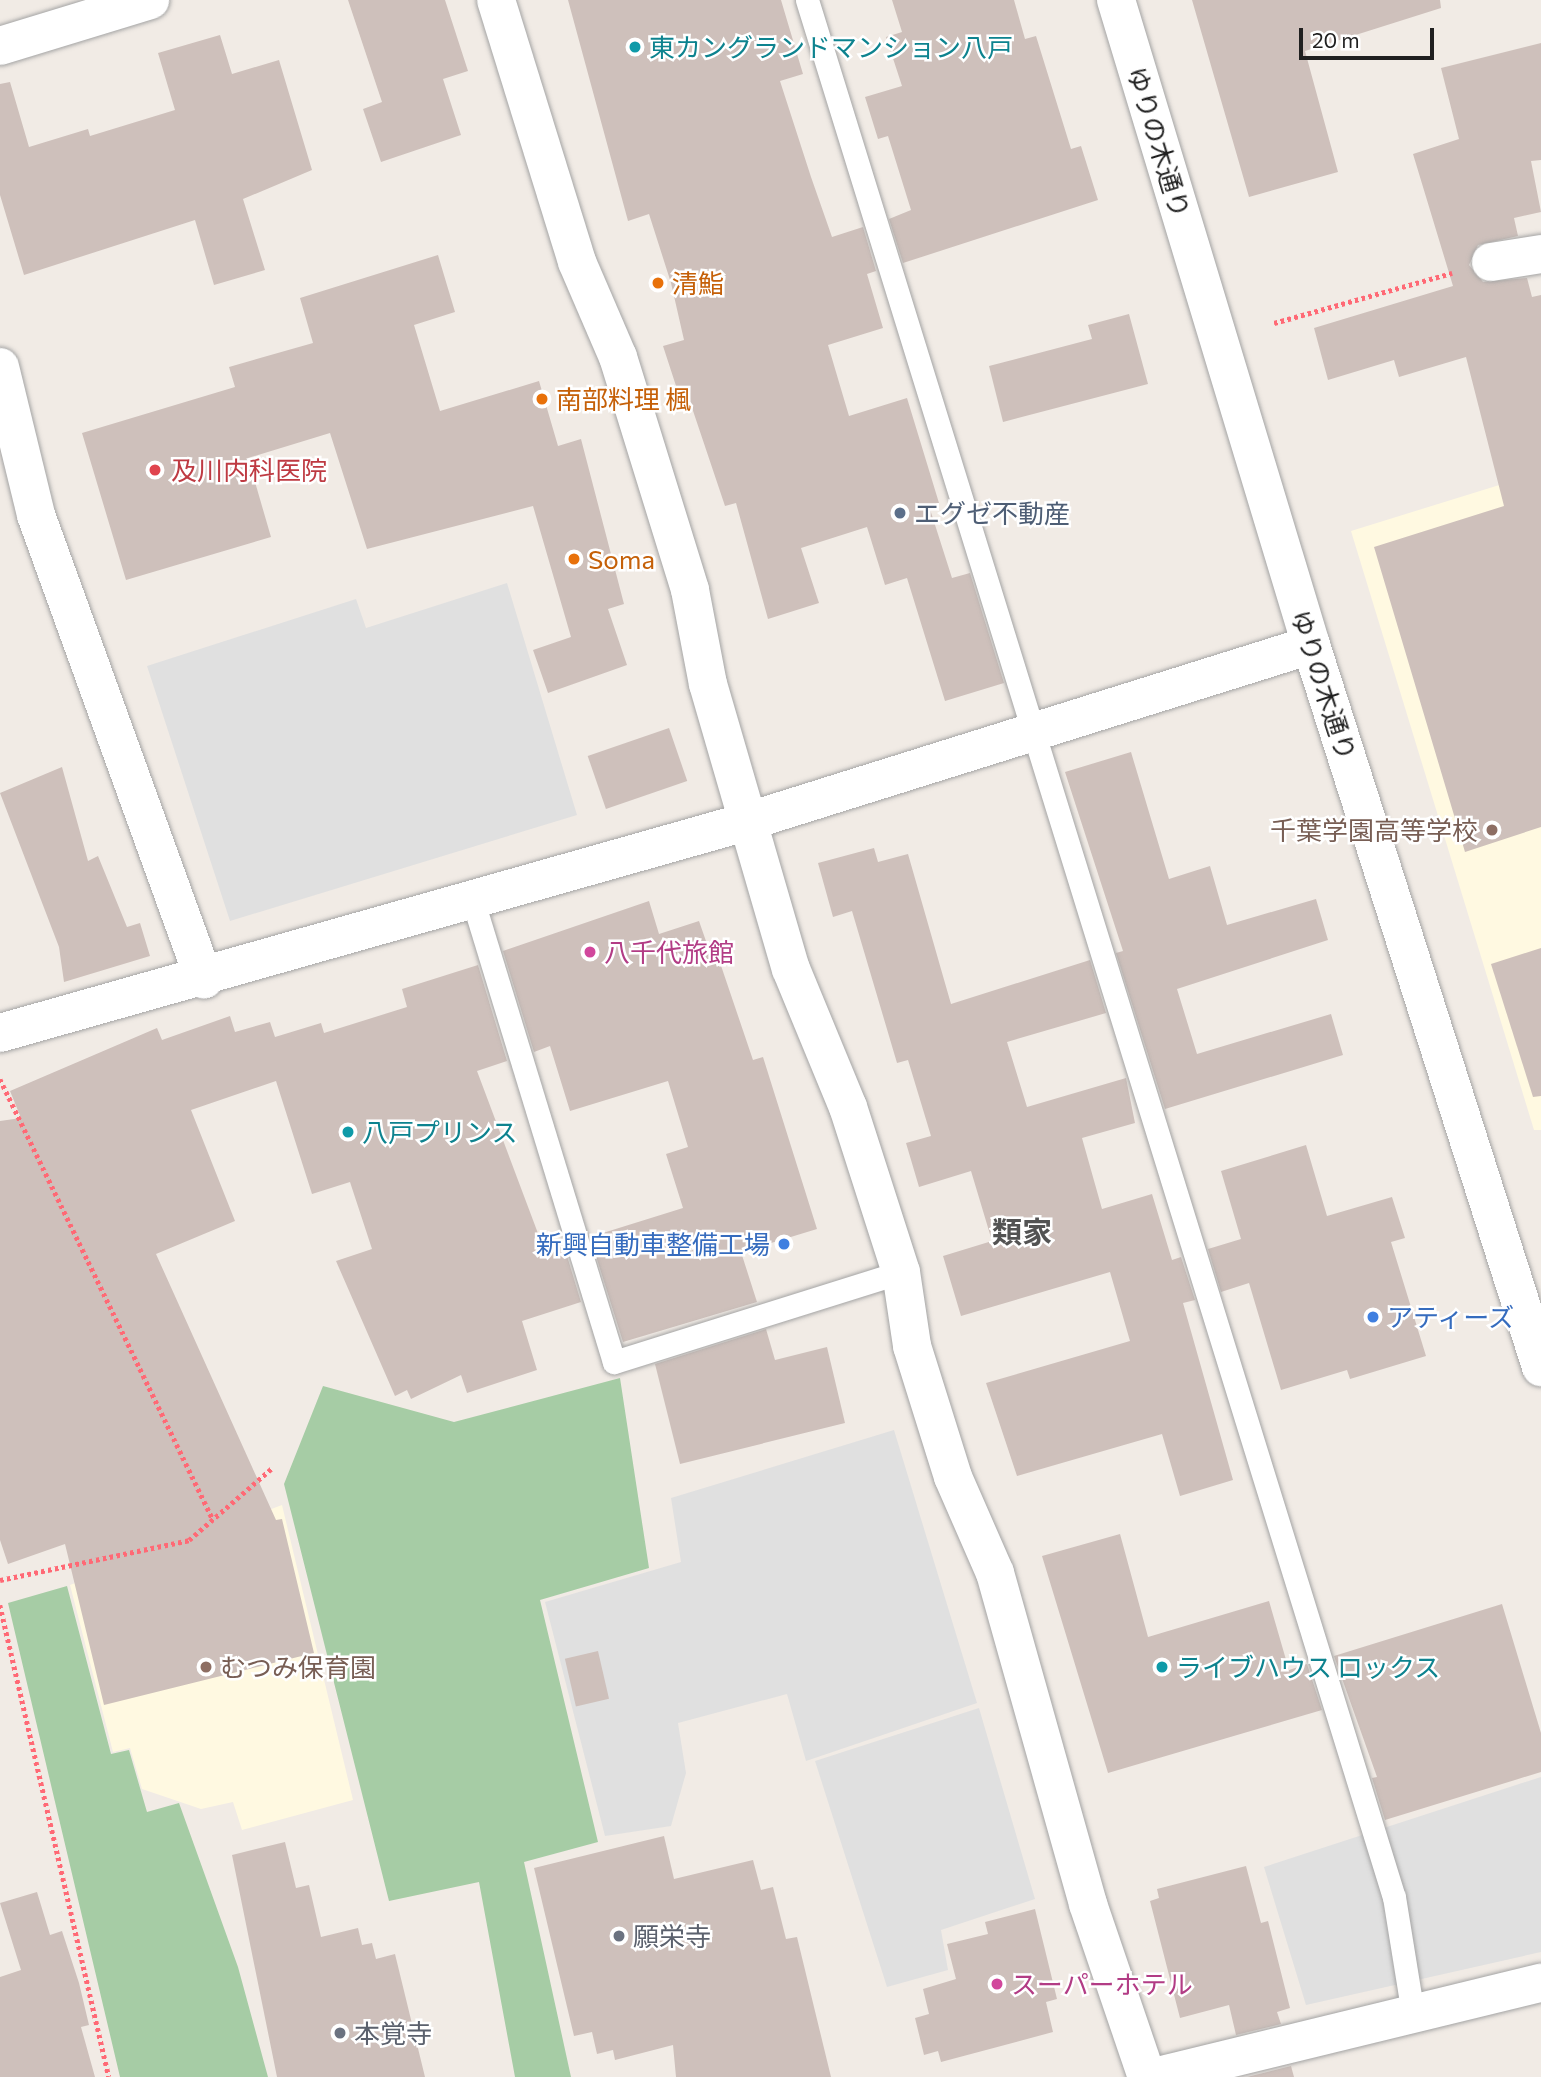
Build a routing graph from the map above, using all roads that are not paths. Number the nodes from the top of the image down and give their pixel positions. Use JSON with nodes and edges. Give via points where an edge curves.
{"nodes":[{"id":1,"x":150,"y":0,"type":"edge"},
{"id":2,"x":496,"y":0,"type":"edge"},
{"id":3,"x":807,"y":0,"type":"edge"},
{"id":4,"x":1116,"y":0,"type":"edge"},
{"id":5,"x":0,"y":46,"type":"edge"},
{"id":6,"x":1541,"y":254,"type":"edge"},
{"id":7,"x":1492,"y":262,"type":"road end"},
{"id":8,"x":0,"y":367,"type":"edge"},
{"id":9,"x":1311,"y":645,"type":"junction"},
{"id":10,"x":1032,"y":733,"type":"junction"},
{"id":11,"x":749,"y":821,"type":"junction"},
{"id":12,"x":473,"y":901,"type":"junction"},
{"id":13,"x":204,"y":980,"type":"junction"},
{"id":14,"x":0,"y":1033,"type":"edge"},
{"id":15,"x":901,"y":1272,"type":"junction"},
{"id":16,"x":1541,"y":1367,"type":"edge"},
{"id":17,"x":1541,"y":1983,"type":"edge"},
{"id":18,"x":1413,"y":2014,"type":"junction"},
{"id":19,"x":1147,"y":2077,"type":"edge"},
{"id":20,"x":1154,"y":2077,"type":"edge"}],
"edges":[{"from":1,"to":5,"type":"street"},
{"from":2,"to":11,"type":"street","via":[[577,262],[618,357],[682,564],[708,684]]},
{"from":3,"to":10,"type":"lane"},
{"from":4,"to":9,"type":"street","name":"ゆりの木通り"},
{"from":6,"to":7,"type":"street"},
{"from":8,"to":13,"type":"street","via":[[36,516]]},
{"from":9,"to":10,"type":"street"},
{"from":9,"to":16,"type":"street","name":"ゆりの木通り"},
{"from":10,"to":11,"type":"street"},
{"from":10,"to":18,"type":"lane","via":[[1394,1897]]},
{"from":11,"to":12,"type":"street"},
{"from":11,"to":15,"type":"street","via":[[791,969],[848,1107]]},
{"from":12,"to":13,"type":"street"},
{"from":12,"to":15,"type":"lane","via":[[614,1362]]},
{"from":13,"to":14,"type":"street"},
{"from":15,"to":19,"type":"street","via":[[912,1346],[953,1477],[995,1573],[1084,1891]]},
{"from":17,"to":18,"type":"street"},
{"from":18,"to":20,"type":"street"}]}
